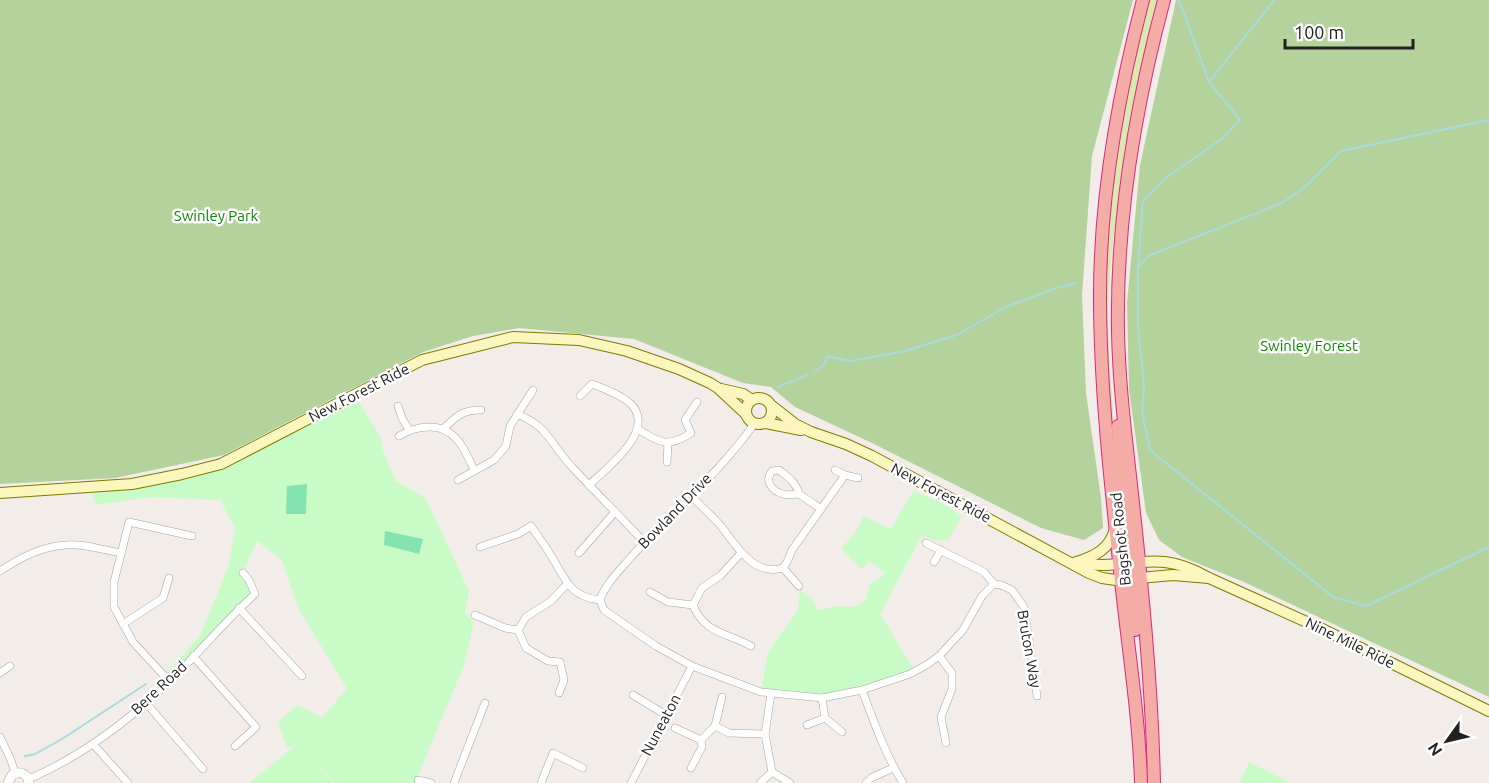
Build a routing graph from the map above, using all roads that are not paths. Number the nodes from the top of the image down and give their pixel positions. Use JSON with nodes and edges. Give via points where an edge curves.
{"nodes":[{"id":1,"x":1143,"y":0,"type":"edge"},
{"id":2,"x":1164,"y":0,"type":"edge"},
{"id":3,"x":718,"y":388,"type":"junction"},
{"id":4,"x":533,"y":390,"type":"dead end"},
{"id":5,"x":580,"y":396,"type":"dead end"},
{"id":6,"x":752,"y":400,"type":"junction"},
{"id":7,"x":697,"y":402,"type":"dead end"},
{"id":8,"x":398,"y":406,"type":"dead end"},
{"id":9,"x":772,"y":406,"type":"junction"},
{"id":10,"x":481,"y":410,"type":"dead end"},
{"id":11,"x":517,"y":414,"type":"junction"},
{"id":12,"x":746,"y":414,"type":"junction"},
{"id":13,"x":766,"y":423,"type":"junction"},
{"id":14,"x":754,"y":424,"type":"junction"},
{"id":15,"x":444,"y":428,"type":"junction"},
{"id":16,"x":638,"y":429,"type":"junction"},
{"id":17,"x":409,"y":430,"type":"junction"},
{"id":18,"x":811,"y":432,"type":"junction"},
{"id":19,"x":399,"y":436,"type":"dead end"},
{"id":20,"x":668,"y":442,"type":"junction"},
{"id":21,"x":667,"y":462,"type":"dead end"},
{"id":22,"x":474,"y":470,"type":"junction"},
{"id":23,"x":835,"y":470,"type":"dead end"},
{"id":24,"x":845,"y":475,"type":"junction"},
{"id":25,"x":858,"y":478,"type":"dead end"},
{"id":26,"x":458,"y":480,"type":"dead end"},
{"id":27,"x":589,"y":485,"type":"junction"},
{"id":28,"x":0,"y":493,"type":"edge"},
{"id":29,"x":799,"y":494,"type":"junction"},
{"id":30,"x":691,"y":496,"type":"junction"},
{"id":31,"x":821,"y":509,"type":"junction"},
{"id":32,"x":615,"y":512,"type":"junction"},
{"id":33,"x":1116,"y":523,"type":"junction"},
{"id":34,"x":192,"y":536,"type":"dead end"},
{"id":35,"x":644,"y":542,"type":"junction"},
{"id":36,"x":926,"y":543,"type":"dead end"},
{"id":37,"x":480,"y":547,"type":"dead end"},
{"id":38,"x":941,"y":550,"type":"junction"},
{"id":39,"x":121,"y":553,"type":"junction"},
{"id":40,"x":579,"y":553,"type":"dead end"},
{"id":41,"x":741,"y":553,"type":"junction"},
{"id":42,"x":1072,"y":561,"type":"junction"},
{"id":43,"x":934,"y":562,"type":"dead end"},
{"id":44,"x":1131,"y":563,"type":"junction"},
{"id":45,"x":783,"y":568,"type":"junction"},
{"id":46,"x":0,"y":571,"type":"edge"},
{"id":47,"x":243,"y":573,"type":"dead end"},
{"id":48,"x":169,"y":578,"type":"dead end"},
{"id":49,"x":1209,"y":578,"type":"junction"},
{"id":50,"x":1129,"y":579,"type":"junction"},
{"id":51,"x":567,"y":584,"type":"junction"},
{"id":52,"x":994,"y":584,"type":"junction"},
{"id":53,"x":799,"y":586,"type":"dead end"},
{"id":54,"x":650,"y":592,"type":"dead end"},
{"id":55,"x":600,"y":600,"type":"junction"},
{"id":56,"x":693,"y":605,"type":"junction"},
{"id":57,"x":239,"y":608,"type":"junction"},
{"id":58,"x":475,"y":615,"type":"dead end"},
{"id":59,"x":123,"y":624,"type":"junction"},
{"id":60,"x":518,"y":630,"type":"junction"},
{"id":61,"x":751,"y":646,"type":"dead end"},
{"id":62,"x":193,"y":656,"type":"junction"},
{"id":63,"x":939,"y":656,"type":"junction"},
{"id":64,"x":10,"y":666,"type":"dead end"},
{"id":65,"x":692,"y":666,"type":"junction"},
{"id":66,"x":0,"y":673,"type":"edge"},
{"id":67,"x":302,"y":676,"type":"dead end"},
{"id":68,"x":170,"y":681,"type":"junction"},
{"id":69,"x":862,"y":690,"type":"junction"},
{"id":70,"x":559,"y":693,"type":"dead end"},
{"id":71,"x":771,"y":694,"type":"junction"},
{"id":72,"x":633,"y":695,"type":"dead end"},
{"id":73,"x":1037,"y":696,"type":"dead end"},
{"id":74,"x":722,"y":697,"type":"dead end"},
{"id":75,"x":822,"y":698,"type":"junction"},
{"id":76,"x":146,"y":703,"type":"junction"},
{"id":77,"x":485,"y":703,"type":"dead end"},
{"id":78,"x":1489,"y":711,"type":"edge"},
{"id":79,"x":666,"y":715,"type":"junction"},
{"id":80,"x":825,"y":718,"type":"junction"},
{"id":81,"x":807,"y":725,"type":"dead end"},
{"id":82,"x":715,"y":726,"type":"junction"},
{"id":83,"x":675,"y":728,"type":"dead end"},
{"id":84,"x":842,"y":732,"type":"dead end"},
{"id":85,"x":765,"y":734,"type":"junction"},
{"id":86,"x":0,"y":737,"type":"edge"},
{"id":87,"x":701,"y":741,"type":"junction"},
{"id":88,"x":946,"y":743,"type":"dead end"},
{"id":89,"x":93,"y":744,"type":"junction"},
{"id":90,"x":235,"y":746,"type":"dead end"},
{"id":91,"x":583,"y":768,"type":"dead end"},
{"id":92,"x":691,"y":768,"type":"dead end"},
{"id":93,"x":893,"y":768,"type":"junction"},
{"id":94,"x":203,"y":769,"type":"dead end"},
{"id":95,"x":772,"y":771,"type":"junction"},
{"id":96,"x":15,"y":773,"type":"junction"},
{"id":97,"x":418,"y":780,"type":"dead end"},
{"id":98,"x":29,"y":781,"type":"edge"},
{"id":99,"x":8,"y":783,"type":"edge"},
{"id":100,"x":128,"y":783,"type":"edge"},
{"id":101,"x":431,"y":783,"type":"edge"},
{"id":102,"x":454,"y":783,"type":"edge"},
{"id":103,"x":541,"y":783,"type":"edge"},
{"id":104,"x":631,"y":783,"type":"edge"},
{"id":105,"x":760,"y":783,"type":"edge"},
{"id":106,"x":790,"y":783,"type":"edge"},
{"id":107,"x":866,"y":783,"type":"edge"},
{"id":108,"x":903,"y":783,"type":"edge"},
{"id":109,"x":1141,"y":783,"type":"edge"},
{"id":110,"x":1154,"y":783,"type":"edge"}],
"edges":[{"from":1,"to":33,"type":"highway","name":"Bagshot Road","via":[[1108,165],[1100,292],[1105,413]]},
{"from":2,"to":44,"type":"highway","name":"Bagshot Road","via":[[1136,119],[1122,218],[1119,371]]},
{"from":3,"to":6,"type":"main road","name":"New Forest Ride"},
{"from":3,"to":12,"type":"main road","name":"New Forest Ride"},
{"from":3,"to":28,"type":"main road","name":"New Forest Ride","via":[[627,351],[579,340],[513,337],[422,360],[221,464],[132,484]]},
{"from":4,"to":11,"type":"street"},
{"from":5,"to":16,"type":"street","via":[[592,384],[615,393],[631,404],[638,416]]},
{"from":6,"to":9,"type":"main road","via":[[763,398]]},
{"from":6,"to":12,"type":"main road"},
{"from":7,"to":20,"type":"street","via":[[685,420],[691,433]]},
{"from":8,"to":17,"type":"street"},
{"from":9,"to":13,"type":"main road"},
{"from":9,"to":18,"type":"main road","name":"New Forest Ride"},
{"from":10,"to":15,"type":"street","via":[[467,410]]},
{"from":11,"to":22,"type":"street","via":[[506,446],[494,460]]},
{"from":11,"to":27,"type":"street","via":[[544,430]]},
{"from":12,"to":14,"type":"main road"},
{"from":13,"to":14,"type":"main road"},
{"from":13,"to":18,"type":"main road","name":"New Forest Ride"},
{"from":14,"to":30,"type":"street","name":"Bowland Drive"},
{"from":15,"to":17,"type":"street"},
{"from":15,"to":22,"type":"street","via":[[456,437]]},
{"from":16,"to":20,"type":"street","via":[[654,440]]},
{"from":16,"to":27,"type":"street","via":[[622,454]]},
{"from":17,"to":19,"type":"street"},
{"from":18,"to":42,"type":"main road","name":"New Forest Ride","via":[[872,456]]},
{"from":20,"to":21,"type":"street"},
{"from":22,"to":26,"type":"street"},
{"from":23,"to":24,"type":"street"},
{"from":24,"to":25,"type":"street"},
{"from":24,"to":31,"type":"street"},
{"from":27,"to":32,"type":"street"},
{"from":29,"to":29,"type":"street","via":[[793,481],[779,470],[768,476],[772,488],[781,494]]},
{"from":29,"to":31,"type":"street"},
{"from":30,"to":35,"type":"street","name":"Bowland Drive"},
{"from":30,"to":41,"type":"street"},
{"from":31,"to":45,"type":"street"},
{"from":32,"to":35,"type":"street"},
{"from":32,"to":40,"type":"street"},
{"from":33,"to":42,"type":"main road","via":[[1105,548],[1089,558]]},
{"from":33,"to":44,"type":"highway","name":"Bagshot Road"},
{"from":34,"to":39,"type":"street","via":[[129,522]]},
{"from":35,"to":55,"type":"street","name":"Bowland Drive"},
{"from":36,"to":38,"type":"street","name":"Bruton Way"},
{"from":37,"to":51,"type":"street","via":[[531,526]]},
{"from":38,"to":43,"type":"street"},
{"from":38,"to":52,"type":"street","name":"Bruton Way","via":[[984,572]]},
{"from":39,"to":46,"type":"street","via":[[66,544],[24,556]]},
{"from":39,"to":59,"type":"street","via":[[114,582],[114,607]]},
{"from":41,"to":45,"type":"street","via":[[767,569]]},
{"from":41,"to":56,"type":"street","via":[[721,575],[702,588]]},
{"from":42,"to":44,"type":"main road","name":"New Forest Ride","via":[[1096,566]]},
{"from":42,"to":50,"type":"main road","name":"New Forest Ride","via":[[1102,578]]},
{"from":44,"to":49,"type":"main road","name":"Nine Mile Ride","via":[[1183,565]]},
{"from":44,"to":50,"type":"highway","name":"Bagshot Road"},
{"from":44,"to":50,"type":"highway","name":"Bagshot Road"},
{"from":45,"to":53,"type":"street"},
{"from":47,"to":57,"type":"street","name":"Bere Road","via":[[255,594]]},
{"from":48,"to":59,"type":"street","via":[[163,598]]},
{"from":49,"to":50,"type":"main road","name":"Nine Mile Ride","via":[[1173,575]]},
{"from":49,"to":78,"type":"main road","name":"Nine Mile Ride"},
{"from":50,"to":109,"type":"highway","name":"Bagshot Road"},
{"from":50,"to":110,"type":"highway","name":"Bagshot Road","via":[[1146,636]]},
{"from":51,"to":55,"type":"street","via":[[588,599]]},
{"from":51,"to":60,"type":"street","via":[[551,601],[526,617]]},
{"from":52,"to":63,"type":"street","via":[[982,596],[963,630]]},
{"from":52,"to":73,"type":"street","name":"Bruton Way","via":[[1012,590],[1024,607]]},
{"from":54,"to":56,"type":"street","via":[[668,602]]},
{"from":55,"to":65,"type":"street","via":[[604,610]]},
{"from":56,"to":61,"type":"street","via":[[708,627]]},
{"from":57,"to":62,"type":"street","name":"Bere Road"},
{"from":57,"to":67,"type":"street"},
{"from":58,"to":60,"type":"street"},
{"from":59,"to":68,"type":"street","via":[[133,642]]},
{"from":60,"to":70,"type":"street","via":[[526,648],[548,661],[560,662],[564,680]]},
{"from":62,"to":68,"type":"street","name":"Bere Road"},
{"from":62,"to":90,"type":"street","via":[[256,727]]},
{"from":63,"to":69,"type":"street","via":[[910,674]]},
{"from":63,"to":88,"type":"street","via":[[952,674],[952,689],[941,717]]},
{"from":64,"to":66,"type":"street"},
{"from":65,"to":71,"type":"street"},
{"from":65,"to":79,"type":"street","name":"Nuneaton"},
{"from":68,"to":76,"type":"street","name":"Bere Road"},
{"from":69,"to":75,"type":"street"},
{"from":69,"to":93,"type":"street"},
{"from":71,"to":75,"type":"street"},
{"from":71,"to":85,"type":"street"},
{"from":72,"to":79,"type":"street"},
{"from":74,"to":82,"type":"street"},
{"from":75,"to":80,"type":"street"},
{"from":76,"to":89,"type":"street","name":"Bere Road"},
{"from":76,"to":94,"type":"street"},
{"from":77,"to":102,"type":"street"},
{"from":79,"to":104,"type":"street","name":"Nuneaton"},
{"from":80,"to":81,"type":"street"},
{"from":80,"to":84,"type":"street"},
{"from":82,"to":85,"type":"street","via":[[729,733]]},
{"from":82,"to":87,"type":"street"},
{"from":83,"to":87,"type":"street"},
{"from":85,"to":95,"type":"street"},
{"from":86,"to":96,"type":"street"},
{"from":87,"to":92,"type":"street","via":[[702,747]]},
{"from":89,"to":98,"type":"street","name":"Bere Road"},
{"from":89,"to":100,"type":"street"},
{"from":91,"to":103,"type":"street","via":[[553,753]]},
{"from":93,"to":107,"type":"street"},
{"from":93,"to":108,"type":"street"},
{"from":95,"to":105,"type":"street"},
{"from":95,"to":106,"type":"street"},
{"from":96,"to":98,"type":"street","via":[[25,774]]},
{"from":96,"to":99,"type":"street"},
{"from":97,"to":101,"type":"street"}]}
